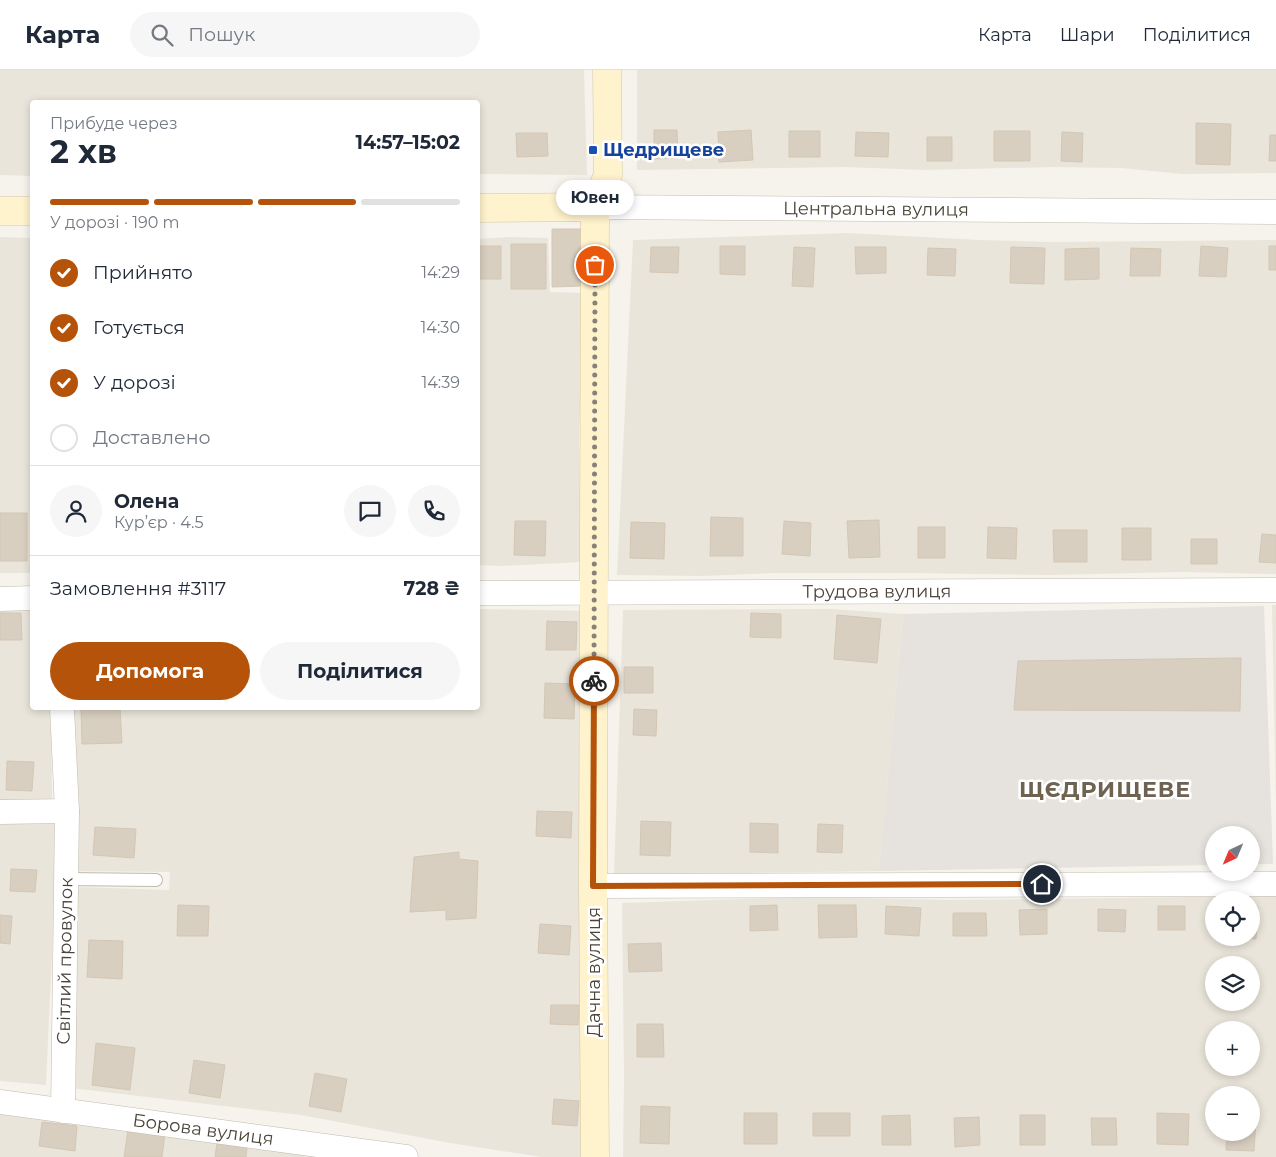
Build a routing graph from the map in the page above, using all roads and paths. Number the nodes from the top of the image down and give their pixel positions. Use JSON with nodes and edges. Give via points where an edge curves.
{"nodes":[{"id":1,"x":607,"y":70,"type":"edge"},
{"id":2,"x":595,"y":207,"type":"junction"},
{"id":3,"x":480,"y":208,"type":"edge"},
{"id":4,"x":0,"y":211,"type":"edge"},
{"id":5,"x":30,"y":211,"type":"edge"},
{"id":6,"x":1276,"y":212,"type":"edge"},
{"id":7,"x":1276,"y":590,"type":"edge"},
{"id":8,"x":595,"y":592,"type":"junction"},
{"id":9,"x":480,"y":593,"type":"edge"},
{"id":10,"x":30,"y":598,"type":"edge"},
{"id":11,"x":0,"y":599,"type":"edge"},
{"id":12,"x":62,"y":710,"type":"edge"},
{"id":13,"x":0,"y":812,"type":"edge"},
{"id":14,"x":67,"y":812,"type":"junction"},
{"id":15,"x":66,"y":879,"type":"junction"},
{"id":16,"x":156,"y":880,"type":"dead end"},
{"id":17,"x":1276,"y":884,"type":"edge"},
{"id":18,"x":593,"y":886,"type":"junction"},
{"id":19,"x":0,"y":1102,"type":"edge"},
{"id":20,"x":63,"y":1111,"type":"junction"},
{"id":21,"x":406,"y":1157,"type":"edge"},
{"id":22,"x":595,"y":1157,"type":"edge"}],
"edges":[{"from":1,"to":2,"type":"street","name":"Дачна вулиця","via":[[608,175]]},
{"from":2,"to":3,"type":"street","name":"Центральна вулиця"},
{"from":2,"to":6,"type":"street","name":"Центральна вулиця"},
{"from":2,"to":8,"type":"street","name":"Дачна вулиця"},
{"from":4,"to":5,"type":"street"},
{"from":7,"to":8,"type":"street","name":"Трудова вулиця"},
{"from":8,"to":9,"type":"street","name":"Трудова вулиця"},
{"from":8,"to":18,"type":"street","name":"Дачна вулиця"},
{"from":10,"to":11,"type":"street"},
{"from":12,"to":14,"type":"street","name":"Світлий провулок"},
{"from":13,"to":14,"type":"street"},
{"from":14,"to":15,"type":"street","name":"Світлий провулок"},
{"from":15,"to":16,"type":"lane"},
{"from":15,"to":20,"type":"street","name":"Світлий провулок"},
{"from":17,"to":18,"type":"street"},
{"from":18,"to":22,"type":"street","name":"Дачна вулиця"},
{"from":19,"to":20,"type":"street","name":"Борова вулиця"},
{"from":20,"to":21,"type":"street","name":"Борова вулиця"}]}
